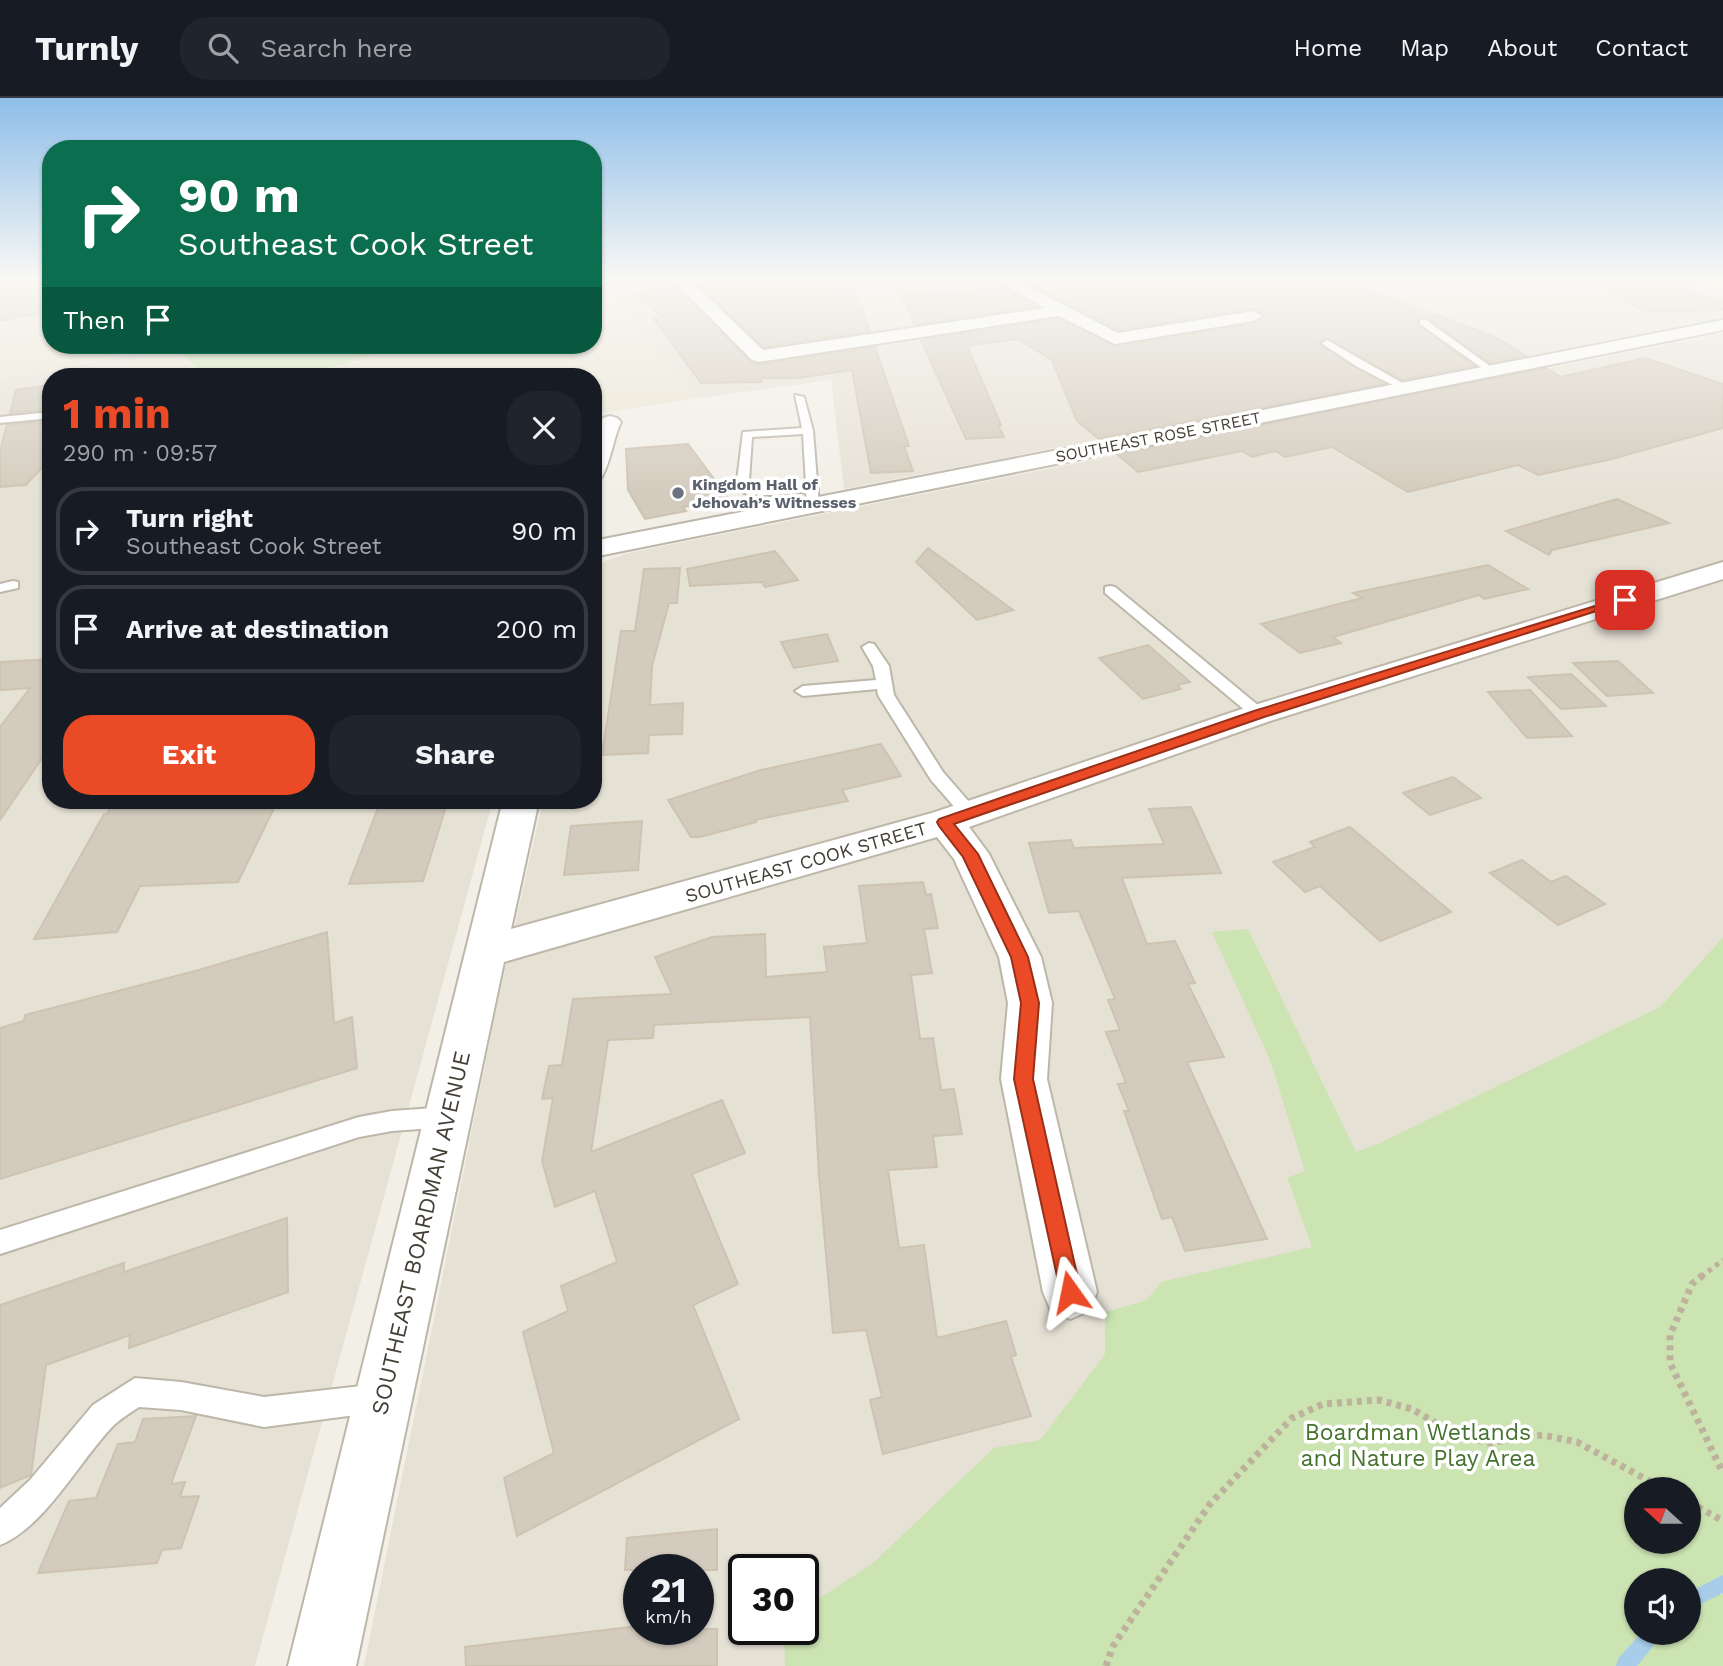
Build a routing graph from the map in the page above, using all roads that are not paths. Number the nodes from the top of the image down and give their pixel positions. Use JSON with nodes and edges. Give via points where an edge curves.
{"nodes":[{"id":1,"x":757,"y":353,"type":"edge"},
{"id":2,"x":778,"y":353,"type":"edge"},
{"id":3,"x":1343,"y":353,"type":"edge"},
{"id":4,"x":1467,"y":353,"type":"edge"},
{"id":5,"x":1582,"y":353,"type":"edge"},
{"id":6,"x":1492,"y":371,"type":"junction"},
{"id":7,"x":1406,"y":388,"type":"junction"},
{"id":8,"x":799,"y":397,"type":"dead end"},
{"id":9,"x":42,"y":416,"type":"edge"},
{"id":10,"x":0,"y":420,"type":"edge"},
{"id":11,"x":610,"y":422,"type":"dead end"},
{"id":12,"x":808,"y":431,"type":"junction"},
{"id":13,"x":602,"y":438,"type":"edge"},
{"id":14,"x":812,"y":497,"type":"junction"},
{"id":15,"x":602,"y":547,"type":"edge"},
{"id":16,"x":1723,"y":570,"type":"edge"},
{"id":17,"x":1111,"y":590,"type":"dead end"},
{"id":18,"x":869,"y":647,"type":"dead end"},
{"id":19,"x":884,"y":684,"type":"junction"},
{"id":20,"x":803,"y":691,"type":"dead end"},
{"id":21,"x":1259,"y":714,"type":"junction"},
{"id":22,"x":519,"y":809,"type":"edge"},
{"id":23,"x":957,"y":818,"type":"junction"},
{"id":24,"x":486,"y":952,"type":"junction"},
{"id":25,"x":447,"y":1117,"type":"junction"},
{"id":26,"x":0,"y":1242,"type":"edge"},
{"id":27,"x":1070,"y":1292,"type":"dead end"},
{"id":28,"x":384,"y":1397,"type":"junction"},
{"id":29,"x":0,"y":1530,"type":"edge"},
{"id":30,"x":321,"y":1666,"type":"edge"}],
"edges":[{"from":1,"to":2,"type":"street"},
{"from":3,"to":7,"type":"lane"},
{"from":4,"to":6,"type":"lane"},
{"from":5,"to":6,"type":"street","name":"SOUTHEAST ROSE STREET"},
{"from":6,"to":7,"type":"street","name":"SOUTHEAST ROSE STREET"},
{"from":7,"to":14,"type":"street","name":"SOUTHEAST ROSE STREET"},
{"from":8,"to":12,"type":"lane"},
{"from":9,"to":10,"type":"lane"},
{"from":11,"to":13,"type":"street"},
{"from":12,"to":14,"type":"lane"},
{"from":12,"to":14,"type":"lane","via":[[747,434],[743,481],[754,492]]},
{"from":14,"to":15,"type":"street","name":"SOUTHEAST ROSE STREET"},
{"from":16,"to":21,"type":"street","name":"SOUTHEAST COOK STREET"},
{"from":17,"to":21,"type":"lane"},
{"from":18,"to":19,"type":"lane","via":[[881,666]]},
{"from":19,"to":20,"type":"lane"},
{"from":19,"to":23,"type":"lane","via":[[886,695],[937,776]]},
{"from":21,"to":23,"type":"street","name":"SOUTHEAST COOK STREET"},
{"from":22,"to":24,"type":"street","name":"SOUTHEAST BOARDMAN AVENUE"},
{"from":23,"to":24,"type":"street","name":"SOUTHEAST COOK STREET"},
{"from":23,"to":27,"type":"street","via":[[1020,957],[1030,1003],[1024,1079]]},
{"from":24,"to":25,"type":"street","name":"SOUTHEAST BOARDMAN AVENUE"},
{"from":25,"to":26,"type":"lane","via":[[359,1127]]},
{"from":25,"to":28,"type":"street","name":"SOUTHEAST BOARDMAN AVENUE"},
{"from":28,"to":29,"type":"lane","via":[[264,1412],[135,1392],[103,1415],[41,1491]]},
{"from":28,"to":30,"type":"street","name":"SOUTHEAST BOARDMAN AVENUE"}]}
